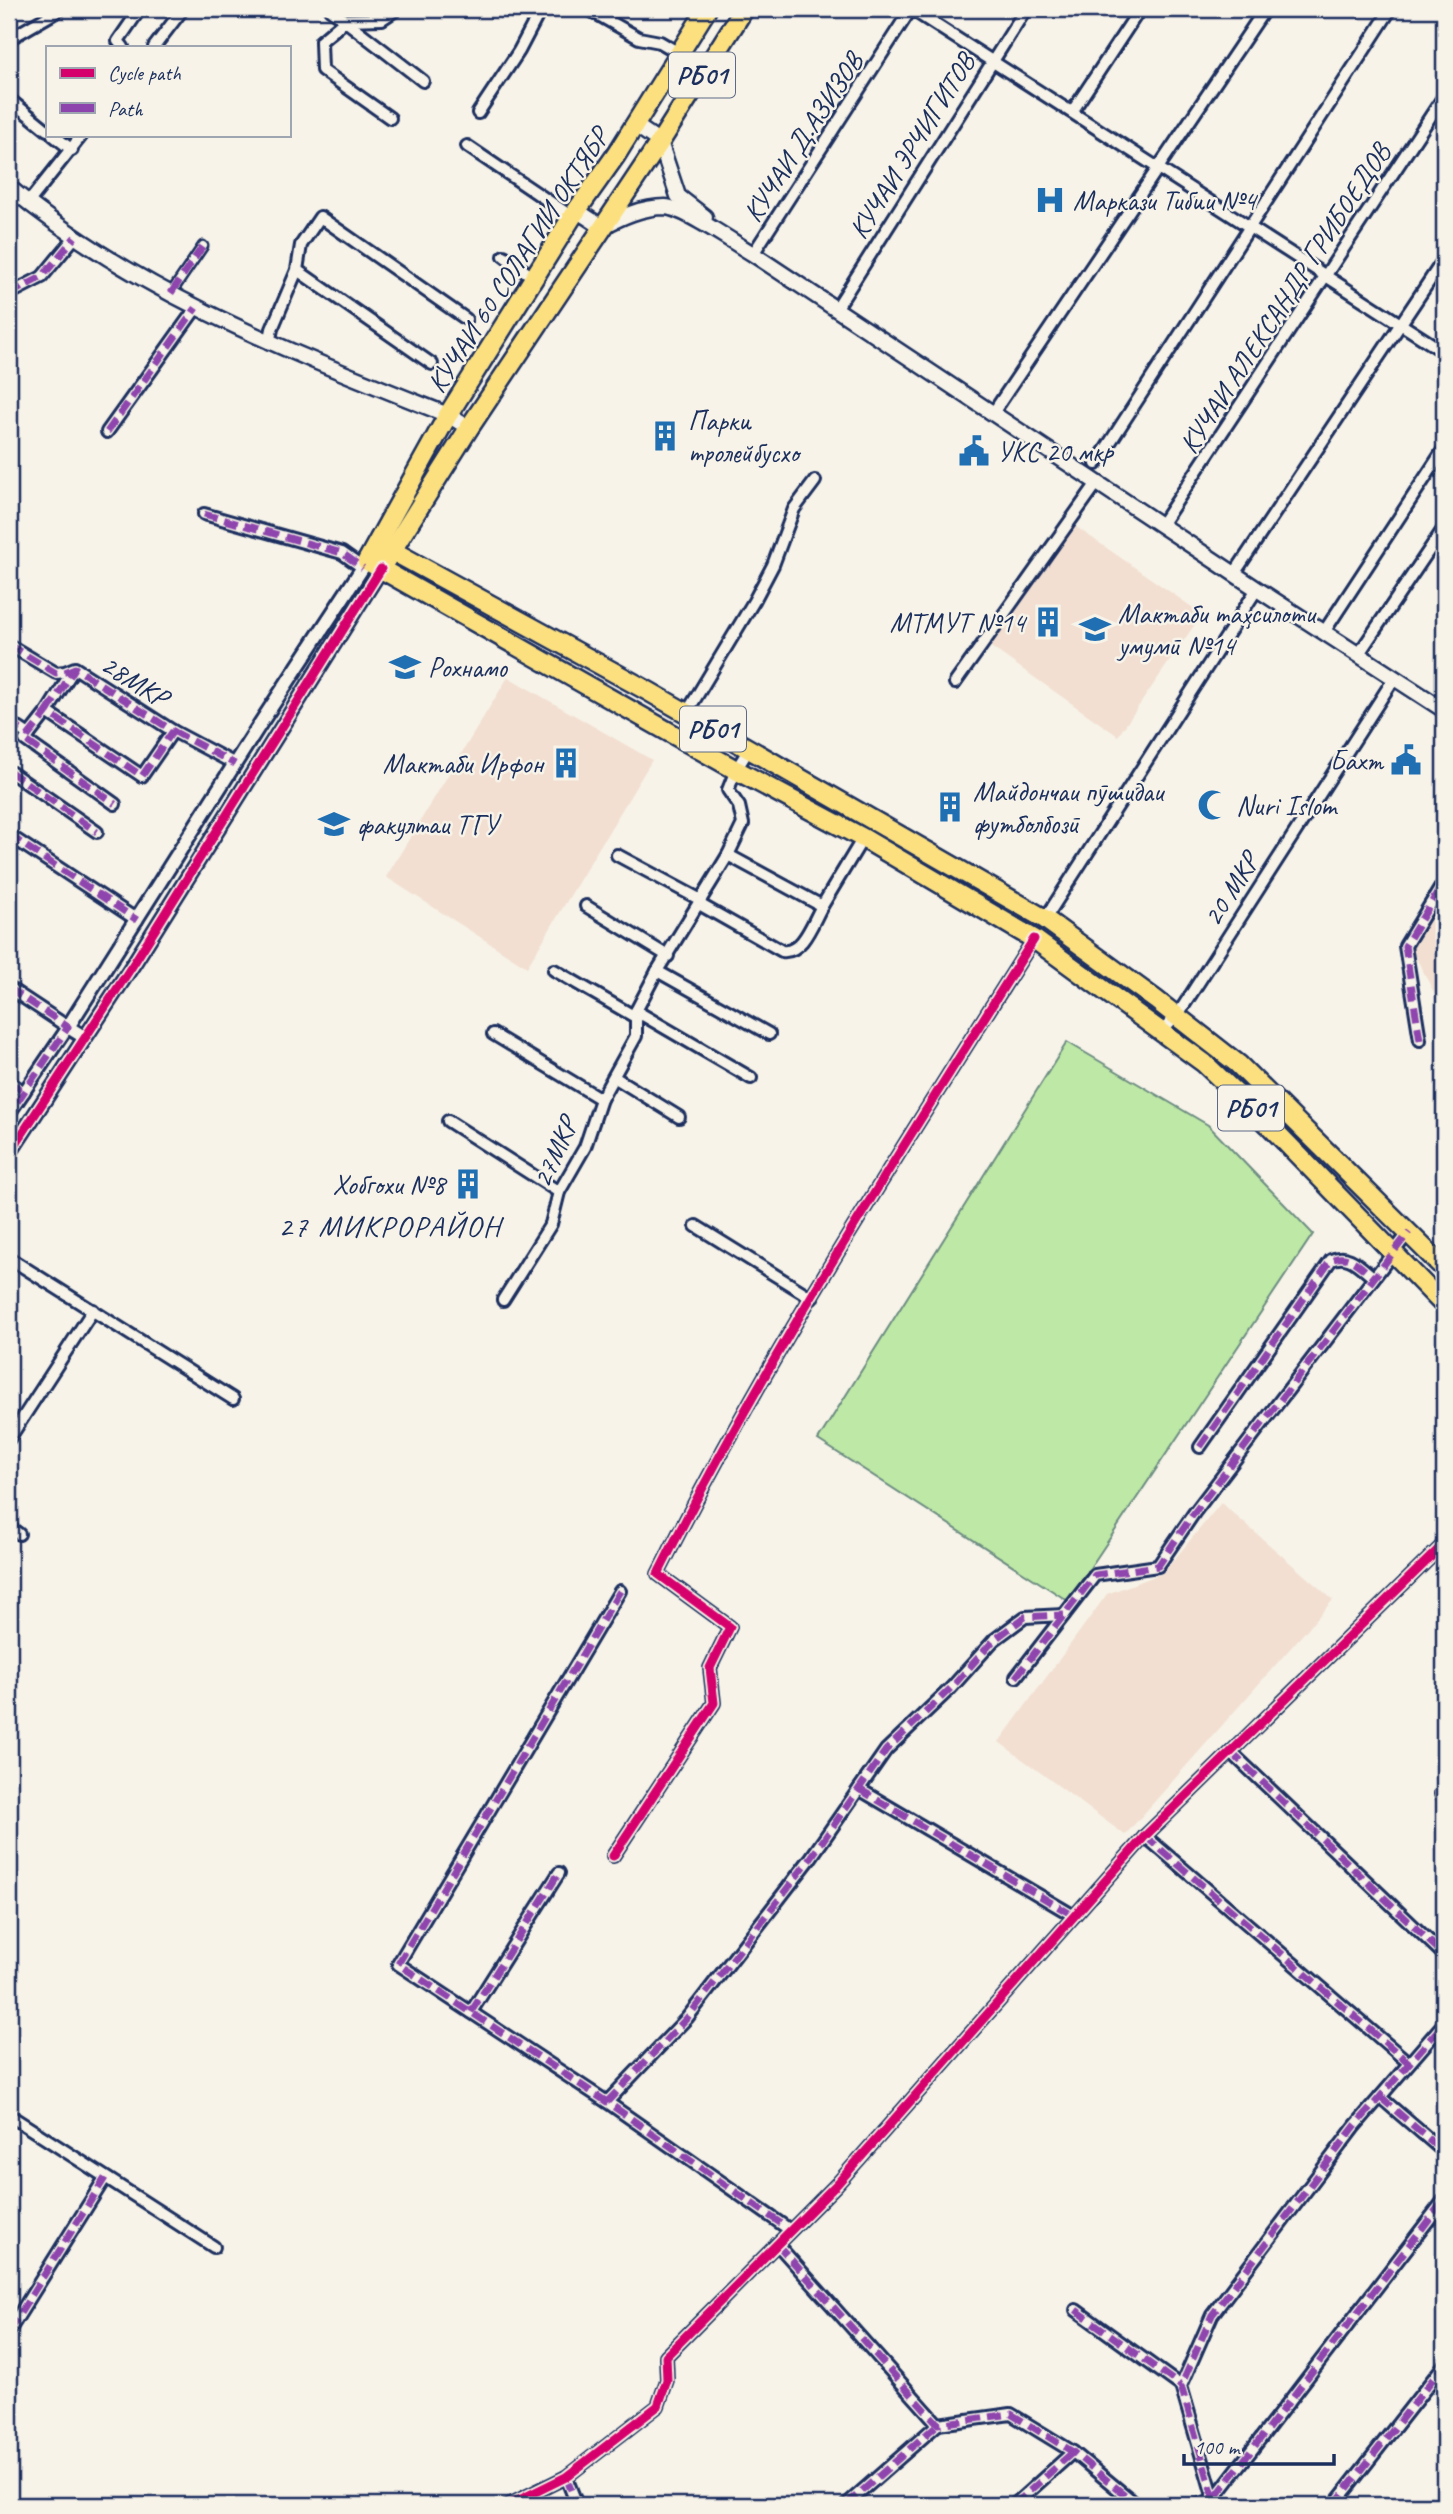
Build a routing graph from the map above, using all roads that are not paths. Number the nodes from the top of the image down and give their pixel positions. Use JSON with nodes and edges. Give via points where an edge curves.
{"nodes":[{"id":1,"x":61,"y":9,"type":"edge"},
{"id":2,"x":140,"y":9,"type":"edge"},
{"id":3,"x":183,"y":9,"type":"edge"},
{"id":4,"x":330,"y":9,"type":"edge"},
{"id":5,"x":397,"y":9,"type":"edge"},
{"id":6,"x":541,"y":9,"type":"edge"},
{"id":7,"x":588,"y":9,"type":"edge"},
{"id":8,"x":707,"y":9,"type":"edge"},
{"id":9,"x":744,"y":9,"type":"edge"},
{"id":10,"x":911,"y":9,"type":"edge"},
{"id":11,"x":1026,"y":9,"type":"edge"},
{"id":12,"x":1140,"y":9,"type":"edge"},
{"id":13,"x":1265,"y":9,"type":"edge"},
{"id":14,"x":1391,"y":9,"type":"edge"},
{"id":15,"x":346,"y":20,"type":"junction"},
{"id":16,"x":9,"y":39,"type":"edge"},
{"id":17,"x":122,"y":46,"type":"edge"},
{"id":18,"x":155,"y":46,"type":"edge"},
{"id":19,"x":679,"y":53,"type":"junction"},
{"id":20,"x":992,"y":61,"type":"junction"},
{"id":21,"x":422,"y":81,"type":"dead end"},
{"id":22,"x":1444,"y":96,"type":"edge"},
{"id":23,"x":9,"y":99,"type":"edge"},
{"id":24,"x":1072,"y":112,"type":"junction"},
{"id":25,"x":478,"y":113,"type":"dead end"},
{"id":26,"x":390,"y":118,"type":"dead end"},
{"id":27,"x":635,"y":125,"type":"junction"},
{"id":28,"x":46,"y":129,"type":"edge"},
{"id":29,"x":54,"y":136,"type":"edge"},
{"id":30,"x":81,"y":136,"type":"edge"},
{"id":31,"x":660,"y":142,"type":"junction"},
{"id":32,"x":467,"y":146,"type":"dead end"},
{"id":33,"x":72,"y":150,"type":"junction"},
{"id":34,"x":1158,"y":168,"type":"junction"},
{"id":35,"x":9,"y":187,"type":"edge"},
{"id":36,"x":28,"y":203,"type":"junction"},
{"id":37,"x":569,"y":212,"type":"junction"},
{"id":38,"x":601,"y":227,"type":"junction"},
{"id":39,"x":1250,"y":227,"type":"junction"},
{"id":40,"x":75,"y":237,"type":"junction"},
{"id":41,"x":203,"y":246,"type":"dead end"},
{"id":42,"x":753,"y":254,"type":"junction"},
{"id":43,"x":504,"y":256,"type":"dead end"},
{"id":44,"x":1444,"y":259,"type":"edge"},
{"id":45,"x":297,"y":270,"type":"junction"},
{"id":46,"x":1325,"y":276,"type":"junction"},
{"id":47,"x":534,"y":278,"type":"junction"},
{"id":48,"x":171,"y":293,"type":"junction"},
{"id":49,"x":9,"y":294,"type":"edge"},
{"id":50,"x":196,"y":308,"type":"junction"},
{"id":51,"x":836,"y":309,"type":"junction"},
{"id":52,"x":466,"y":319,"type":"dead end"},
{"id":53,"x":1401,"y":324,"type":"junction"},
{"id":54,"x":269,"y":343,"type":"junction"},
{"id":55,"x":1444,"y":352,"type":"edge"},
{"id":56,"x":432,"y":364,"type":"dead end"},
{"id":57,"x":993,"y":413,"type":"junction"},
{"id":58,"x":449,"y":415,"type":"junction"},
{"id":59,"x":469,"y":428,"type":"junction"},
{"id":60,"x":107,"y":432,"type":"dead end"},
{"id":61,"x":1444,"y":449,"type":"edge"},
{"id":62,"x":1096,"y":464,"type":"dead end"},
{"id":63,"x":815,"y":481,"type":"dead end"},
{"id":64,"x":1095,"y":486,"type":"junction"},
{"id":65,"x":204,"y":514,"type":"dead end"},
{"id":66,"x":1161,"y":525,"type":"junction"},
{"id":67,"x":1444,"y":528,"type":"edge"},
{"id":68,"x":385,"y":547,"type":"junction"},
{"id":69,"x":370,"y":566,"type":"junction"},
{"id":70,"x":1234,"y":574,"type":"junction"},
{"id":71,"x":1256,"y":589,"type":"junction"},
{"id":72,"x":1324,"y":632,"type":"junction"},
{"id":73,"x":9,"y":645,"type":"edge"},
{"id":74,"x":1358,"y":655,"type":"junction"},
{"id":75,"x":304,"y":657,"type":"junction"},
{"id":76,"x":75,"y":668,"type":"junction"},
{"id":77,"x":320,"y":668,"type":"junction"},
{"id":78,"x":1393,"y":679,"type":"junction"},
{"id":79,"x":955,"y":682,"type":"dead end"},
{"id":80,"x":271,"y":708,"type":"junction"},
{"id":81,"x":1444,"y":710,"type":"edge"},
{"id":82,"x":47,"y":712,"type":"junction"},
{"id":83,"x":686,"y":714,"type":"junction"},
{"id":84,"x":287,"y":720,"type":"junction"},
{"id":85,"x":9,"y":722,"type":"edge"},
{"id":86,"x":173,"y":730,"type":"junction"},
{"id":87,"x":29,"y":735,"type":"junction"},
{"id":88,"x":749,"y":749,"type":"junction"},
{"id":89,"x":235,"y":764,"type":"junction"},
{"id":90,"x":736,"y":770,"type":"junction"},
{"id":91,"x":9,"y":771,"type":"edge"},
{"id":92,"x":115,"y":804,"type":"dead end"},
{"id":93,"x":96,"y":832,"type":"dead end"},
{"id":94,"x":9,"y":835,"type":"edge"},
{"id":95,"x":863,"y":838,"type":"junction"},
{"id":96,"x":617,"y":855,"type":"dead end"},
{"id":97,"x":728,"y":855,"type":"junction"},
{"id":98,"x":1444,"y":882,"type":"edge"},
{"id":99,"x":700,"y":902,"type":"junction"},
{"id":100,"x":586,"y":906,"type":"dead end"},
{"id":101,"x":822,"y":906,"type":"junction"},
{"id":102,"x":1045,"y":919,"type":"junction"},
{"id":103,"x":137,"y":920,"type":"junction"},
{"id":104,"x":1034,"y":939,"type":"junction"},
{"id":105,"x":668,"y":956,"type":"junction"},
{"id":106,"x":554,"y":970,"type":"dead end"},
{"id":107,"x":657,"y":971,"type":"junction"},
{"id":108,"x":9,"y":988,"type":"edge"},
{"id":109,"x":637,"y":1014,"type":"junction"},
{"id":110,"x":1177,"y":1016,"type":"junction"},
{"id":111,"x":68,"y":1027,"type":"junction"},
{"id":112,"x":1161,"y":1032,"type":"junction"},
{"id":113,"x":493,"y":1034,"type":"dead end"},
{"id":114,"x":769,"y":1034,"type":"dead end"},
{"id":115,"x":84,"y":1037,"type":"junction"},
{"id":116,"x":1420,"y":1040,"type":"dead end"},
{"id":117,"x":614,"y":1077,"type":"junction"},
{"id":118,"x":751,"y":1077,"type":"dead end"},
{"id":119,"x":9,"y":1082,"type":"edge"},
{"id":120,"x":24,"y":1092,"type":"junction"},
{"id":121,"x":601,"y":1099,"type":"junction"},
{"id":122,"x":9,"y":1115,"type":"edge"},
{"id":123,"x":679,"y":1116,"type":"dead end"},
{"id":124,"x":448,"y":1121,"type":"dead end"},
{"id":125,"x":9,"y":1154,"type":"edge"},
{"id":126,"x":559,"y":1192,"type":"junction"},
{"id":127,"x":696,"y":1226,"type":"dead end"},
{"id":128,"x":1409,"y":1232,"type":"junction"},
{"id":129,"x":1393,"y":1252,"type":"junction"},
{"id":130,"x":9,"y":1258,"type":"edge"},
{"id":131,"x":1444,"y":1268,"type":"edge"},
{"id":132,"x":1373,"y":1277,"type":"junction"},
{"id":133,"x":811,"y":1298,"type":"junction"},
{"id":134,"x":503,"y":1300,"type":"dead end"},
{"id":135,"x":1444,"y":1306,"type":"edge"},
{"id":136,"x":93,"y":1310,"type":"junction"},
{"id":137,"x":233,"y":1399,"type":"dead end"},
{"id":138,"x":9,"y":1439,"type":"edge"},
{"id":139,"x":1200,"y":1447,"type":"dead end"},
{"id":140,"x":1444,"y":1544,"type":"edge"},
{"id":141,"x":620,"y":1591,"type":"dead end"},
{"id":142,"x":1064,"y":1615,"type":"junction"},
{"id":143,"x":1016,"y":1676,"type":"dead end"},
{"id":144,"x":1231,"y":1752,"type":"junction"},
{"id":145,"x":859,"y":1789,"type":"junction"},
{"id":146,"x":1144,"y":1836,"type":"junction"},
{"id":147,"x":613,"y":1856,"type":"dead end"},
{"id":148,"x":559,"y":1872,"type":"dead end"},
{"id":149,"x":1074,"y":1916,"type":"junction"},
{"id":150,"x":1444,"y":1955,"type":"edge"},
{"id":151,"x":471,"y":2012,"type":"junction"},
{"id":152,"x":1444,"y":2023,"type":"edge"},
{"id":153,"x":1409,"y":2063,"type":"junction"},
{"id":154,"x":1380,"y":2098,"type":"junction"},
{"id":155,"x":607,"y":2102,"type":"junction"},
{"id":156,"x":9,"y":2115,"type":"edge"},
{"id":157,"x":1444,"y":2152,"type":"edge"},
{"id":158,"x":105,"y":2178,"type":"junction"},
{"id":159,"x":1444,"y":2200,"type":"edge"},
{"id":160,"x":790,"y":2230,"type":"junction"},
{"id":161,"x":777,"y":2244,"type":"junction"},
{"id":162,"x":214,"y":2247,"type":"dead end"},
{"id":163,"x":1076,"y":2310,"type":"dead end"},
{"id":164,"x":9,"y":2331,"type":"edge"},
{"id":165,"x":1444,"y":2365,"type":"edge"},
{"id":166,"x":1181,"y":2386,"type":"junction"},
{"id":167,"x":938,"y":2424,"type":"junction"},
{"id":168,"x":1073,"y":2452,"type":"junction"},
{"id":169,"x":566,"y":2477,"type":"junction"},
{"id":170,"x":1214,"y":2499,"type":"junction"},
{"id":171,"x":509,"y":2505,"type":"edge"},
{"id":172,"x":577,"y":2505,"type":"edge"},
{"id":173,"x":846,"y":2505,"type":"edge"},
{"id":174,"x":1014,"y":2505,"type":"edge"},
{"id":175,"x":1137,"y":2505,"type":"edge"},
{"id":176,"x":1198,"y":2505,"type":"edge"},
{"id":177,"x":1334,"y":2505,"type":"edge"}],
"edges":[{"from":1,"to":16,"type":"street"},
{"from":2,"to":17,"type":"street","via":[[118,41]]},
{"from":3,"to":18,"type":"street"},
{"from":4,"to":15,"type":"street"},
{"from":5,"to":15,"type":"street","via":[[382,19]]},
{"from":6,"to":25,"type":"street"},
{"from":7,"to":19,"type":"street","via":[[639,38],[660,42]]},
{"from":8,"to":19,"type":"highway","name":"КУЧАИ 60 СОЛАГИИ ОКТЯБР","number":"РБ01"},
{"from":9,"to":31,"type":"highway","number":"РБ01"},
{"from":10,"to":20,"type":"street"},
{"from":10,"to":42,"type":"street","name":"КУЧАИ Д.АЗИЗОВ"},
{"from":11,"to":20,"type":"street","name":"КУЧАИ ЭРЧИГИТОВ"},
{"from":12,"to":24,"type":"street"},
{"from":13,"to":34,"type":"street"},
{"from":14,"to":39,"type":"street"},
{"from":15,"to":21,"type":"street"},
{"from":15,"to":26,"type":"street","via":[[321,41],[322,70]]},
{"from":19,"to":27,"type":"highway","name":"КУЧАИ 60 СОЛАГИИ ОКТЯБР","number":"РБ01"},
{"from":20,"to":24,"type":"street"},
{"from":20,"to":51,"type":"street","name":"КУЧАИ ЭРЧИГИТОВ"},
{"from":22,"to":46,"type":"street","name":"КУЧАИ АЛЕКСАНДР ГРИБОЕДОВ"},
{"from":23,"to":28,"type":"street"},
{"from":24,"to":34,"type":"street"},
{"from":27,"to":31,"type":"main road"},
{"from":27,"to":37,"type":"highway","name":"КУЧАИ 60 СОЛАГИИ ОКТЯБР","number":"РБ01"},
{"from":29,"to":33,"type":"street"},
{"from":30,"to":33,"type":"street"},
{"from":31,"to":38,"type":"highway","number":"РБ01"},
{"from":31,"to":42,"type":"main road","via":[[678,196]]},
{"from":32,"to":37,"type":"street"},
{"from":33,"to":36,"type":"street"},
{"from":34,"to":39,"type":"street"},
{"from":34,"to":57,"type":"street"},
{"from":35,"to":36,"type":"main road"},
{"from":36,"to":40,"type":"main road"},
{"from":37,"to":38,"type":"main road"},
{"from":37,"to":47,"type":"highway","name":"КУЧАИ 60 СОЛАГИИ ОКТЯБР","number":"РБ01"},
{"from":38,"to":42,"type":"main road","via":[[652,208],[676,209]]},
{"from":38,"to":59,"type":"highway","number":"РБ01"},
{"from":39,"to":46,"type":"street"},
{"from":39,"to":62,"type":"street"},
{"from":40,"to":48,"type":"main road"},
{"from":40,"to":49,"type":"street","via":[[41,277]]},
{"from":41,"to":48,"type":"street"},
{"from":42,"to":51,"type":"main road"},
{"from":43,"to":47,"type":"street"},
{"from":44,"to":53,"type":"street"},
{"from":45,"to":52,"type":"street","via":[[301,244],[320,217]]},
{"from":45,"to":54,"type":"street"},
{"from":45,"to":56,"type":"street"},
{"from":46,"to":53,"type":"street"},
{"from":46,"to":66,"type":"street","name":"КУЧАИ АЛЕКСАНДР ГРИБОЕДОВ"},
{"from":47,"to":58,"type":"highway","name":"КУЧАИ 60 СОЛАГИИ ОКТЯБР","number":"РБ01"},
{"from":48,"to":50,"type":"main road"},
{"from":50,"to":54,"type":"main road"},
{"from":50,"to":60,"type":"street"},
{"from":51,"to":57,"type":"main road"},
{"from":53,"to":55,"type":"street"},
{"from":53,"to":70,"type":"street"},
{"from":54,"to":58,"type":"main road"},
{"from":57,"to":64,"type":"main road"},
{"from":58,"to":59,"type":"main road"},
{"from":58,"to":68,"type":"highway","name":"КУЧАИ 60 СОЛАГИИ ОКТЯБР","number":"РБ01"},
{"from":59,"to":68,"type":"highway","number":"РБ01"},
{"from":61,"to":72,"type":"street"},
{"from":63,"to":83,"type":"street","via":[[794,509],[773,565]]},
{"from":64,"to":66,"type":"main road"},
{"from":64,"to":79,"type":"street"},
{"from":65,"to":69,"type":"street","via":[[342,553]]},
{"from":66,"to":70,"type":"main road"},
{"from":67,"to":74,"type":"street"},
{"from":68,"to":69,"type":"highway","number":"РБ01"},
{"from":68,"to":83,"type":"highway","number":"РБ01"},
{"from":69,"to":75,"type":"street"},
{"from":69,"to":77,"type":"street"},
{"from":69,"to":90,"type":"highway","number":"РБ01"},
{"from":70,"to":71,"type":"main road"},
{"from":71,"to":72,"type":"main road"},
{"from":71,"to":102,"type":"street"},
{"from":72,"to":74,"type":"main road"},
{"from":73,"to":76,"type":"street","name":"28МКР","via":[[56,673]]},
{"from":74,"to":78,"type":"main road"},
{"from":75,"to":77,"type":"street"},
{"from":75,"to":80,"type":"street"},
{"from":76,"to":82,"type":"street"},
{"from":76,"to":86,"type":"street","name":"28МКР"},
{"from":77,"to":84,"type":"street"},
{"from":78,"to":81,"type":"main road"},
{"from":78,"to":110,"type":"street","name":"20 МКР"},
{"from":80,"to":84,"type":"street"},
{"from":80,"to":89,"type":"street"},
{"from":82,"to":86,"type":"street","name":"28МКР","via":[[142,776]]},
{"from":82,"to":87,"type":"street"},
{"from":83,"to":88,"type":"highway","number":"РБ01"},
{"from":84,"to":115,"type":"street"},
{"from":85,"to":87,"type":"street"},
{"from":86,"to":89,"type":"street"},
{"from":87,"to":92,"type":"street","via":[[25,740]]},
{"from":88,"to":90,"type":"street"},
{"from":88,"to":102,"type":"highway","number":"РБ01"},
{"from":89,"to":103,"type":"street"},
{"from":90,"to":95,"type":"highway","number":"РБ01"},
{"from":90,"to":97,"type":"street","name":"27МКР","via":[[728,790],[739,806],[743,824]]},
{"from":91,"to":93,"type":"street"},
{"from":94,"to":103,"type":"street"},
{"from":95,"to":101,"type":"street"},
{"from":95,"to":104,"type":"highway","number":"РБ01"},
{"from":96,"to":99,"type":"street"},
{"from":97,"to":99,"type":"street","name":"27МКР"},
{"from":97,"to":101,"type":"street"},
{"from":98,"to":116,"type":"street","via":[[1405,946]]},
{"from":99,"to":101,"type":"street","via":[[789,952],[800,946]]},
{"from":99,"to":105,"type":"street","name":"27МКР"},
{"from":100,"to":105,"type":"street"},
{"from":102,"to":110,"type":"highway","number":"РБ01"},
{"from":103,"to":111,"type":"street"},
{"from":104,"to":112,"type":"highway","number":"РБ01"},
{"from":104,"to":133,"type":"street"},
{"from":105,"to":107,"type":"street","name":"27МКР"},
{"from":106,"to":109,"type":"street"},
{"from":107,"to":109,"type":"street","name":"27МКР"},
{"from":107,"to":114,"type":"street"},
{"from":108,"to":111,"type":"street"},
{"from":109,"to":117,"type":"street","name":"27МКР","via":[[636,1036]]},
{"from":109,"to":118,"type":"street"},
{"from":110,"to":112,"type":"street","name":"20 МКР"},
{"from":110,"to":128,"type":"highway","number":"РБ01","via":[[1238,1064]]},
{"from":111,"to":115,"type":"street"},
{"from":111,"to":120,"type":"street"},
{"from":112,"to":129,"type":"highway","number":"РБ01","via":[[1204,1063]]},
{"from":113,"to":121,"type":"street","name":"27МКР"},
{"from":115,"to":125,"type":"street"},
{"from":117,"to":121,"type":"street","name":"27МКР"},
{"from":117,"to":123,"type":"street"},
{"from":119,"to":120,"type":"street"},
{"from":120,"to":122,"type":"street"},
{"from":121,"to":126,"type":"street","name":"27МКР","via":[[585,1147]]},
{"from":124,"to":126,"type":"street"},
{"from":126,"to":134,"type":"street","name":"27МКР","via":[[551,1224]]},
{"from":127,"to":133,"type":"street"},
{"from":128,"to":129,"type":"street"},
{"from":128,"to":131,"type":"highway","number":"РБ01"},
{"from":129,"to":132,"type":"street"},
{"from":129,"to":135,"type":"highway","number":"РБ01"},
{"from":130,"to":136,"type":"street"},
{"from":132,"to":139,"type":"street","via":[[1348,1257],[1331,1260]]},
{"from":132,"to":142,"type":"street","via":[[1158,1566],[1095,1575]]},
{"from":133,"to":147,"type":"street","via":[[741,1416],[659,1574],[730,1627],[710,1668],[714,1703]]},
{"from":136,"to":137,"type":"street"},
{"from":136,"to":138,"type":"street"},
{"from":140,"to":144,"type":"street"},
{"from":141,"to":151,"type":"street","via":[[398,1964]]},
{"from":142,"to":143,"type":"street"},
{"from":142,"to":145,"type":"street","via":[[1024,1617],[994,1640],[886,1750]]},
{"from":144,"to":146,"type":"street"},
{"from":144,"to":150,"type":"street"},
{"from":145,"to":149,"type":"street"},
{"from":145,"to":155,"type":"street","via":[[687,2018]]},
{"from":146,"to":149,"type":"street"},
{"from":146,"to":153,"type":"street"},
{"from":148,"to":151,"type":"street"},
{"from":149,"to":160,"type":"street","via":[[837,2184]]},
{"from":151,"to":155,"type":"street"},
{"from":152,"to":153,"type":"street"},
{"from":153,"to":154,"type":"street"},
{"from":154,"to":157,"type":"street"},
{"from":154,"to":166,"type":"street","via":[[1212,2315]]},
{"from":155,"to":160,"type":"street"},
{"from":156,"to":158,"type":"street"},
{"from":158,"to":162,"type":"street"},
{"from":158,"to":164,"type":"street"},
{"from":159,"to":170,"type":"street"},
{"from":160,"to":161,"type":"street"},
{"from":161,"to":167,"type":"street"},
{"from":161,"to":169,"type":"street","via":[[666,2356],[667,2380],[659,2406]]},
{"from":163,"to":166,"type":"street"},
{"from":165,"to":177,"type":"street"},
{"from":166,"to":170,"type":"street"},
{"from":167,"to":168,"type":"street","via":[[1011,2414]]},
{"from":167,"to":173,"type":"street"},
{"from":168,"to":174,"type":"street"},
{"from":168,"to":175,"type":"street"},
{"from":169,"to":171,"type":"street"},
{"from":169,"to":172,"type":"street"},
{"from":170,"to":176,"type":"street"}]}
